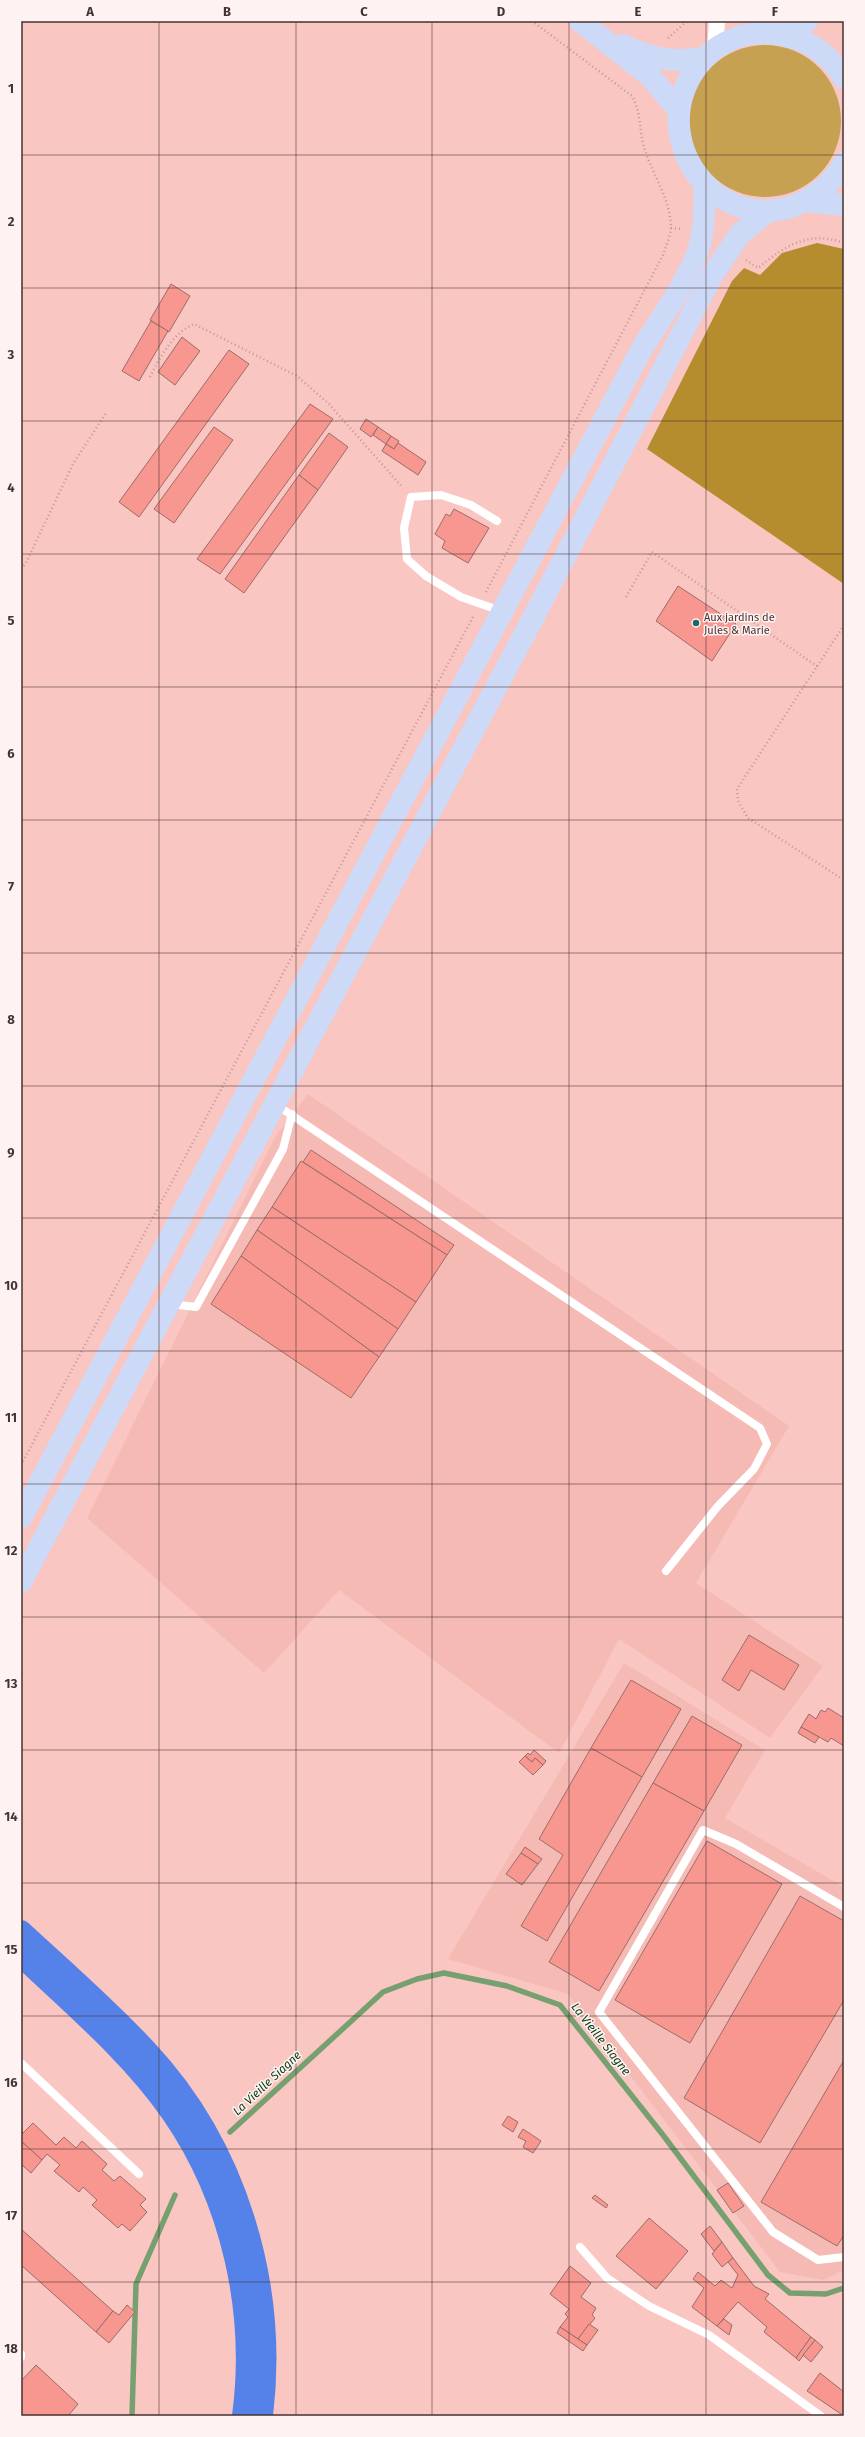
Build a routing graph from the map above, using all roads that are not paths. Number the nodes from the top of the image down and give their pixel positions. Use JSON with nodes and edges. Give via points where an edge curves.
{"nodes":[{"id":1,"x":717,"y":21,"type":"edge"},
{"id":2,"x":807,"y":21,"type":"edge"},
{"id":3,"x":586,"y":26,"type":"edge"},
{"id":4,"x":769,"y":29,"type":"edge"},
{"id":5,"x":709,"y":54,"type":"junction"},
{"id":6,"x":844,"y":76,"type":"edge"},
{"id":7,"x":678,"y":110,"type":"junction"},
{"id":8,"x":844,"y":163,"type":"edge"},
{"id":9,"x":704,"y":184,"type":"junction"},
{"id":10,"x":805,"y":201,"type":"junction"},
{"id":11,"x":844,"y":205,"type":"edge"},
{"id":12,"x":769,"y":210,"type":"junction"},
{"id":13,"x":497,"y":521,"type":"dead end"},
{"id":14,"x":503,"y":612,"type":"junction"},
{"id":15,"x":283,"y":1109,"type":"junction"},
{"id":16,"x":169,"y":1304,"type":"junction"},
{"id":17,"x":21,"y":1518,"type":"edge"},
{"id":18,"x":666,"y":1571,"type":"dead end"},
{"id":19,"x":21,"y":1582,"type":"edge"},
{"id":20,"x":844,"y":1907,"type":"edge"},
{"id":21,"x":21,"y":1931,"type":"edge"},
{"id":22,"x":21,"y":1956,"type":"edge"},
{"id":23,"x":21,"y":2063,"type":"edge"},
{"id":24,"x":139,"y":2174,"type":"dead end"},
{"id":25,"x":580,"y":2247,"type":"dead end"},
{"id":26,"x":844,"y":2257,"type":"edge"},
{"id":27,"x":248,"y":2416,"type":"edge"},
{"id":28,"x":820,"y":2416,"type":"edge"}],
"edges":[{"from":1,"to":5,"type":"street"},
{"from":2,"to":4,"type":"main road"},
{"from":3,"to":5,"type":"main road","via":[[642,54],[665,60],[681,61]]},
{"from":3,"to":7,"type":"main road","via":[[650,76]]},
{"from":4,"to":5,"type":"main road","via":[[727,41]]},
{"from":4,"to":6,"type":"main road","via":[[800,39],[817,48]]},
{"from":5,"to":7,"type":"main road","via":[[686,82]]},
{"from":7,"to":9,"type":"main road","via":[[679,137],[688,163]]},
{"from":8,"to":10,"type":"main road","via":[[825,188]]},
{"from":9,"to":12,"type":"main road","via":[[734,204]]},
{"from":9,"to":14,"type":"main road","via":[[704,221],[697,252],[639,354]]},
{"from":10,"to":11,"type":"main road"},
{"from":10,"to":12,"type":"main road","via":[[787,208]]},
{"from":12,"to":15,"type":"main road","via":[[740,234],[713,274]]},
{"from":13,"to":14,"type":"lane","via":[[471,505],[441,495],[411,497],[404,528],[407,559],[437,583],[461,597]]},
{"from":14,"to":17,"type":"main road"},
{"from":15,"to":16,"type":"main road"},
{"from":15,"to":16,"type":"lane","via":[[283,1149],[196,1307]]},
{"from":15,"to":18,"type":"lane","via":[[760,1428],[767,1444],[754,1469],[718,1506]]},
{"from":16,"to":19,"type":"main road"},
{"from":20,"to":26,"type":"lane","via":[[736,1844],[703,1830],[599,2012],[772,2232],[818,2260]]},
{"from":21,"to":27,"type":"highway","via":[[146,2050],[179,2090],[215,2147],[238,2200],[256,2266],[266,2340],[265,2393]]},
{"from":22,"to":27,"type":"highway","via":[[144,2078],[171,2112],[200,2159],[220,2209],[242,2290],[248,2354]]},
{"from":23,"to":24,"type":"lane"},
{"from":25,"to":28,"type":"lane","via":[[607,2278],[649,2306],[709,2334]]}]}
